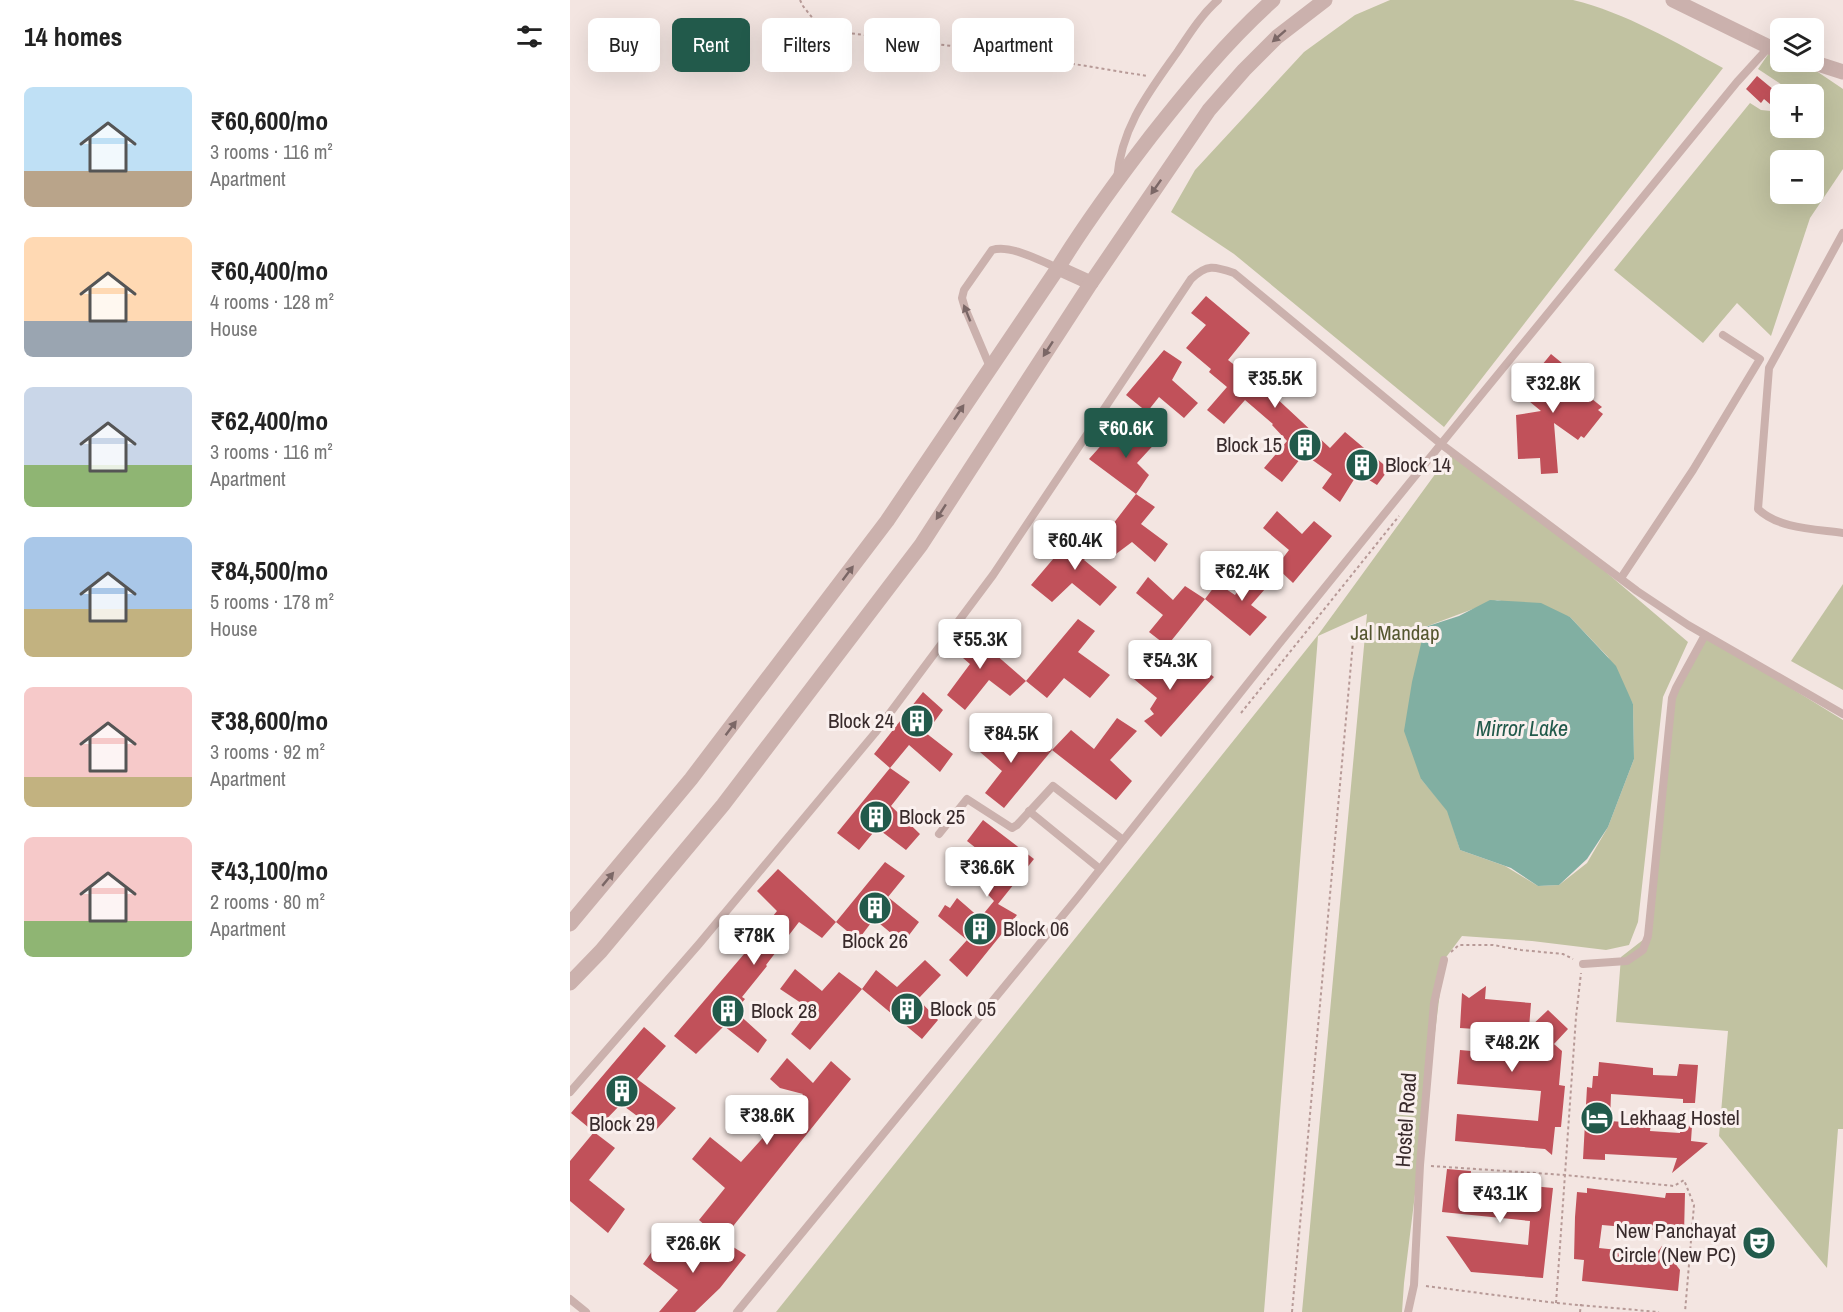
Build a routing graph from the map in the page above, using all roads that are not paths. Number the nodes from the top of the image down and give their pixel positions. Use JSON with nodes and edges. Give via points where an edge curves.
{"nodes":[{"id":1,"x":1218,"y":0,"type":"edge"},
{"id":2,"x":1273,"y":0,"type":"edge"},
{"id":3,"x":1325,"y":0,"type":"edge"},
{"id":4,"x":1673,"y":0,"type":"edge"},
{"id":5,"x":1770,"y":47,"type":"edge"},
{"id":6,"x":1770,"y":53,"type":"edge"},
{"id":7,"x":1824,"y":66,"type":"edge"},
{"id":8,"x":1843,"y":72,"type":"edge"},
{"id":9,"x":1116,"y":182,"type":"junction"},
{"id":10,"x":1843,"y":233,"type":"edge"},
{"id":11,"x":1058,"y":267,"type":"junction"},
{"id":12,"x":1091,"y":283,"type":"junction"},
{"id":13,"x":1722,"y":335,"type":"dead end"},
{"id":14,"x":990,"y":367,"type":"junction"},
{"id":15,"x":1442,"y":444,"type":"junction"},
{"id":16,"x":1843,"y":532,"type":"edge"},
{"id":17,"x":1621,"y":578,"type":"junction"},
{"id":18,"x":1706,"y":635,"type":"junction"},
{"id":19,"x":1843,"y":714,"type":"edge"},
{"id":20,"x":1029,"y":811,"type":"junction"},
{"id":21,"x":939,"y":834,"type":"dead end"},
{"id":22,"x":1123,"y":840,"type":"junction"},
{"id":23,"x":1100,"y":869,"type":"junction"},
{"id":24,"x":570,"y":924,"type":"edge"},
{"id":25,"x":1444,"y":960,"type":"road end"},
{"id":26,"x":1582,"y":964,"type":"road end"},
{"id":27,"x":570,"y":983,"type":"edge"},
{"id":28,"x":570,"y":1092,"type":"edge"},
{"id":29,"x":570,"y":1299,"type":"edge"},
{"id":30,"x":586,"y":1312,"type":"edge"},
{"id":31,"x":737,"y":1312,"type":"edge"},
{"id":32,"x":1408,"y":1312,"type":"edge"}],
"edges":[{"from":1,"to":9,"type":"lane","via":[[1143,100],[1129,126]]},
{"from":2,"to":9,"type":"street","via":[[1216,56]]},
{"from":3,"to":12,"type":"street","one_way":true,"via":[[1277,37],[1209,110]]},
{"from":4,"to":5,"type":"street"},
{"from":6,"to":15,"type":"lane","via":[[1737,82]]},
{"from":7,"to":8,"type":"street"},
{"from":9,"to":11,"type":"street"},
{"from":10,"to":16,"type":"lane","via":[[1768,368],[1758,509],[1767,518],[1788,525]]},
{"from":11,"to":12,"type":"street"},
{"from":11,"to":14,"type":"street"},
{"from":14,"to":11,"type":"lane","one_way":true,"via":[[964,308],[964,290],[992,250],[998,248]]},
{"from":12,"to":27,"type":"street","one_way":true,"via":[[921,545],[723,805]]},
{"from":13,"to":17,"type":"lane","via":[[1760,358],[1693,470]]},
{"from":24,"to":14,"type":"street","one_way":true,"via":[[691,779],[790,650],[887,521]]},
{"from":15,"to":17,"type":"lane"},
{"from":15,"to":22,"type":"lane"},
{"from":15,"to":28,"type":"lane","via":[[1234,273],[1215,267],[1200,270],[993,575],[875,732]]},
{"from":17,"to":18,"type":"lane"},
{"from":18,"to":19,"type":"lane"},
{"from":18,"to":26,"type":"lane","via":[[1672,698],[1648,936],[1642,950],[1627,962]]},
{"from":20,"to":21,"type":"lane","via":[[1012,828],[967,799]]},
{"from":20,"to":22,"type":"lane","via":[[1053,786]]},
{"from":20,"to":23,"type":"lane"},
{"from":22,"to":23,"type":"lane"},
{"from":23,"to":31,"type":"lane"},
{"from":25,"to":32,"type":"lane","name":"Hostel Road","via":[[1434,1003],[1414,1285]]},
{"from":29,"to":30,"type":"lane"}]}
